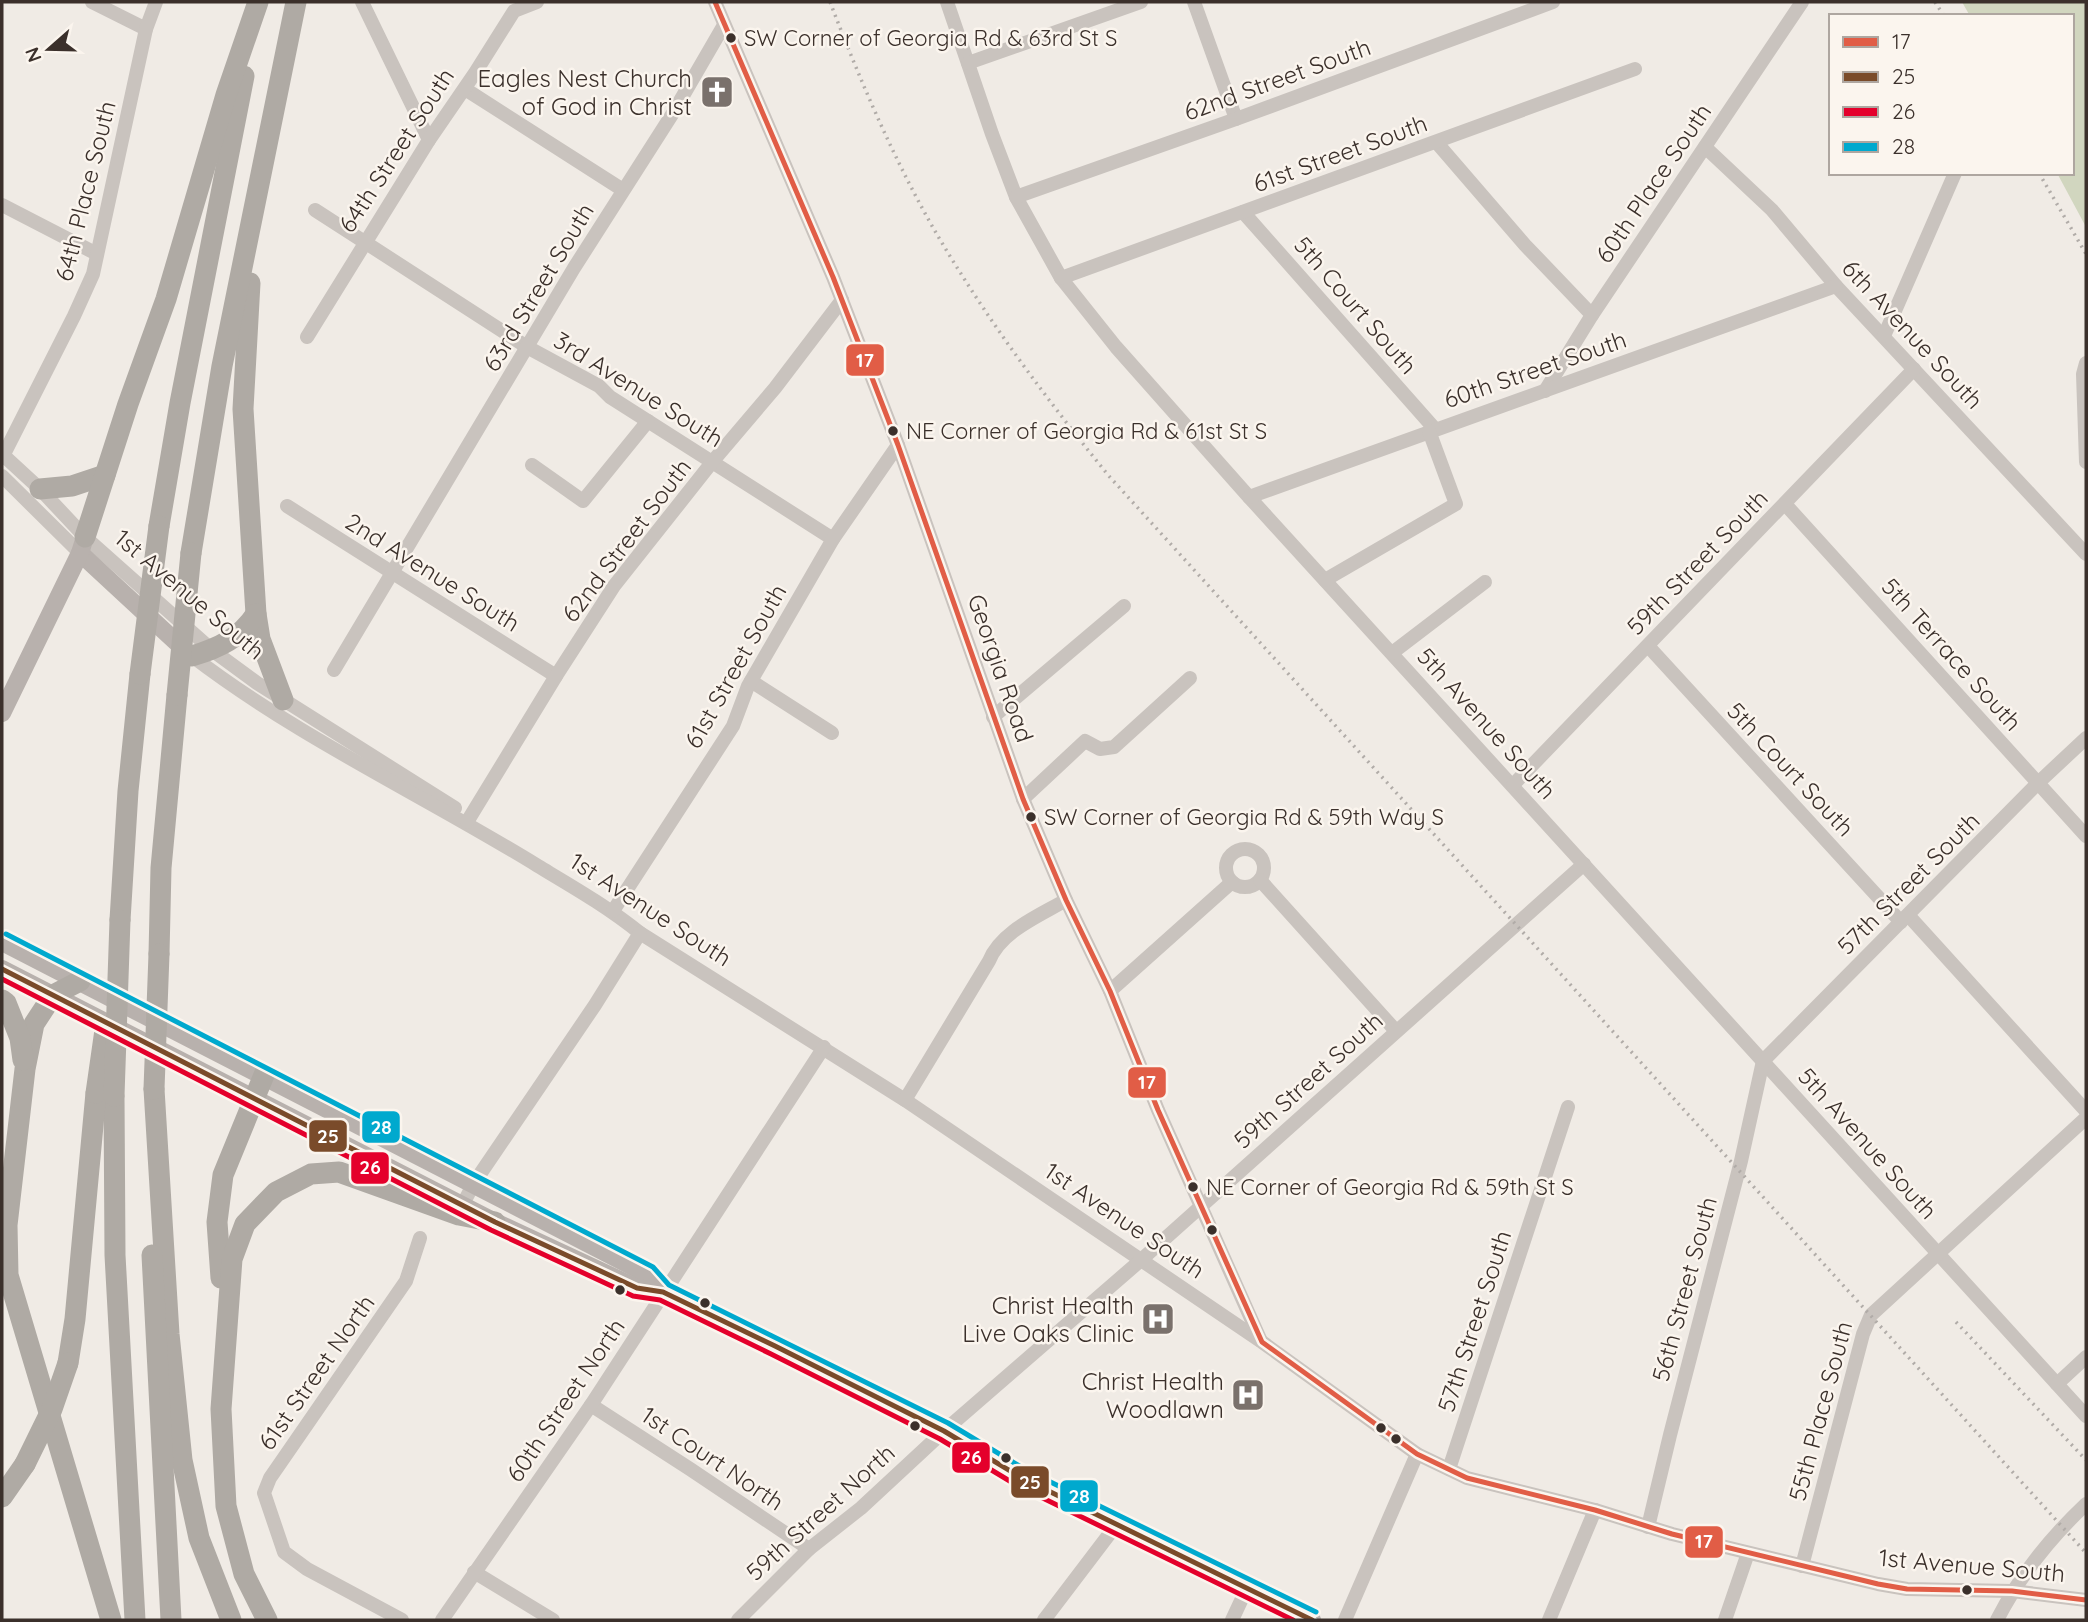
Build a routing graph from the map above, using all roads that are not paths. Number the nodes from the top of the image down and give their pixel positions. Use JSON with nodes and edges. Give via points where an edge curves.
{"nodes":[{"id":1,"x":92,"y":2,"type":"edge"},
{"id":2,"x":156,"y":2,"type":"edge"},
{"id":3,"x":258,"y":2,"type":"edge"},
{"id":4,"x":296,"y":2,"type":"edge"},
{"id":5,"x":362,"y":2,"type":"edge"},
{"id":6,"x":537,"y":2,"type":"edge"},
{"id":7,"x":715,"y":2,"type":"edge"},
{"id":8,"x":947,"y":2,"type":"edge"},
{"id":9,"x":1142,"y":2,"type":"edge"},
{"id":10,"x":1194,"y":2,"type":"edge"},
{"id":11,"x":1553,"y":2,"type":"edge"},
{"id":12,"x":1802,"y":2,"type":"edge"},
{"id":13,"x":512,"y":6,"type":"edge"},
{"id":14,"x":724,"y":25,"type":"junction"},
{"id":15,"x":146,"y":29,"type":"junction"},
{"id":16,"x":968,"y":63,"type":"junction"},
{"id":17,"x":1635,"y":69,"type":"dead end"},
{"id":18,"x":465,"y":89,"type":"junction"},
{"id":19,"x":1236,"y":119,"type":"junction"},
{"id":20,"x":429,"y":140,"type":"junction"},
{"id":21,"x":1437,"y":143,"type":"junction"},
{"id":22,"x":1705,"y":147,"type":"junction"},
{"id":23,"x":1954,"y":175,"type":"edge"},
{"id":24,"x":258,"y":182,"type":"junction"},
{"id":25,"x":623,"y":190,"type":"junction"},
{"id":26,"x":1016,"y":197,"type":"junction"},
{"id":27,"x":2,"y":205,"type":"edge"},
{"id":28,"x":315,"y":210,"type":"dead end"},
{"id":29,"x":1243,"y":212,"type":"junction"},
{"id":30,"x":366,"y":241,"type":"junction"},
{"id":31,"x":97,"y":254,"type":"junction"},
{"id":32,"x":1061,"y":278,"type":"junction"},
{"id":33,"x":1836,"y":286,"type":"junction"},
{"id":34,"x":842,"y":300,"type":"junction"},
{"id":35,"x":1592,"y":315,"type":"junction"},
{"id":36,"x":307,"y":337,"type":"dead end"},
{"id":37,"x":1884,"y":337,"type":"junction"},
{"id":38,"x":527,"y":347,"type":"junction"},
{"id":39,"x":2086,"y":363,"type":"edge"},
{"id":40,"x":1914,"y":369,"type":"junction"},
{"id":41,"x":1545,"y":391,"type":"junction"},
{"id":42,"x":648,"y":421,"type":"junction"},
{"id":43,"x":1432,"y":429,"type":"junction"},
{"id":44,"x":898,"y":445,"type":"junction"},
{"id":45,"x":2,"y":455,"type":"edge"},
{"id":46,"x":713,"y":461,"type":"junction"},
{"id":47,"x":2086,"y":462,"type":"edge"},
{"id":48,"x":532,"y":465,"type":"dead end"},
{"id":49,"x":2,"y":475,"type":"edge"},
{"id":50,"x":105,"y":475,"type":"junction"},
{"id":51,"x":40,"y":489,"type":"junction"},
{"id":52,"x":1249,"y":497,"type":"junction"},
{"id":53,"x":1785,"y":504,"type":"junction"},
{"id":54,"x":287,"y":506,"type":"dead end"},
{"id":55,"x":832,"y":539,"type":"junction"},
{"id":56,"x":83,"y":545,"type":"junction"},
{"id":57,"x":2086,"y":554,"type":"edge"},
{"id":58,"x":393,"y":574,"type":"junction"},
{"id":59,"x":1325,"y":580,"type":"junction"},
{"id":60,"x":1485,"y":582,"type":"dead end"},
{"id":61,"x":1124,"y":606,"type":"dead end"},
{"id":62,"x":256,"y":614,"type":"junction"},
{"id":63,"x":1648,"y":646,"type":"junction"},
{"id":64,"x":202,"y":653,"type":"junction"},
{"id":65,"x":1392,"y":653,"type":"junction"},
{"id":66,"x":334,"y":670,"type":"dead end"},
{"id":67,"x":556,"y":676,"type":"junction"},
{"id":68,"x":1190,"y":678,"type":"dead end"},
{"id":69,"x":751,"y":681,"type":"junction"},
{"id":70,"x":283,"y":700,"type":"junction"},
{"id":71,"x":4,"y":708,"type":"edge"},
{"id":72,"x":993,"y":717,"type":"junction"},
{"id":73,"x":832,"y":733,"type":"dead end"},
{"id":74,"x":2086,"y":738,"type":"edge"},
{"id":75,"x":2038,"y":783,"type":"junction"},
{"id":76,"x":1513,"y":785,"type":"junction"},
{"id":77,"x":1023,"y":799,"type":"junction"},
{"id":78,"x":467,"y":822,"type":"junction"},
{"id":79,"x":2086,"y":836,"type":"edge"},
{"id":80,"x":1584,"y":864,"type":"junction"},
{"id":81,"x":1260,"y":880,"type":"junction"},
{"id":82,"x":1232,"y":882,"type":"junction"},
{"id":83,"x":1066,"y":900,"type":"junction"},
{"id":84,"x":613,"y":911,"type":"junction"},
{"id":85,"x":1905,"y":919,"type":"junction"},
{"id":86,"x":640,"y":933,"type":"junction"},
{"id":87,"x":2,"y":942,"type":"edge"},
{"id":88,"x":2,"y":970,"type":"edge"},
{"id":89,"x":80,"y":981,"type":"junction"},
{"id":90,"x":1110,"y":991,"type":"junction"},
{"id":91,"x":53,"y":995,"type":"junction"},
{"id":92,"x":2,"y":1000,"type":"edge"},
{"id":93,"x":1396,"y":1031,"type":"junction"},
{"id":94,"x":824,"y":1047,"type":"junction"},
{"id":95,"x":1763,"y":1061,"type":"junction"},
{"id":96,"x":25,"y":1069,"type":"junction"},
{"id":97,"x":264,"y":1075,"type":"junction"},
{"id":98,"x":105,"y":1095,"type":"junction"},
{"id":99,"x":254,"y":1098,"type":"junction"},
{"id":100,"x":905,"y":1100,"type":"junction"},
{"id":101,"x":1568,"y":1107,"type":"dead end"},
{"id":102,"x":2086,"y":1111,"type":"edge"},
{"id":103,"x":2086,"y":1118,"type":"edge"},
{"id":104,"x":155,"y":1141,"type":"junction"},
{"id":105,"x":474,"y":1183,"type":"junction"},
{"id":106,"x":463,"y":1204,"type":"junction"},
{"id":107,"x":1201,"y":1205,"type":"junction"},
{"id":108,"x":495,"y":1222,"type":"junction"},
{"id":109,"x":420,"y":1238,"type":"dead end"},
{"id":110,"x":1938,"y":1254,"type":"junction"},
{"id":111,"x":1141,"y":1260,"type":"junction"},
{"id":112,"x":663,"y":1292,"type":"junction"},
{"id":113,"x":227,"y":1311,"type":"junction"},
{"id":114,"x":1061,"y":1329,"type":"joint"},
{"id":115,"x":1262,"y":1342,"type":"junction"},
{"id":116,"x":2086,"y":1357,"type":"edge"},
{"id":117,"x":2057,"y":1384,"type":"junction"},
{"id":118,"x":591,"y":1405,"type":"junction"},
{"id":119,"x":2086,"y":1416,"type":"edge"},
{"id":120,"x":944,"y":1431,"type":"junction"},
{"id":121,"x":1417,"y":1454,"type":"junction"},
{"id":122,"x":1449,"y":1469,"type":"junction"},
{"id":123,"x":2,"y":1497,"type":"edge"},
{"id":124,"x":2086,"y":1504,"type":"edge"},
{"id":125,"x":1595,"y":1510,"type":"junction"},
{"id":126,"x":1117,"y":1524,"type":"junction"},
{"id":127,"x":1648,"y":1527,"type":"junction"},
{"id":128,"x":809,"y":1549,"type":"junction"},
{"id":129,"x":1748,"y":1553,"type":"junction"},
{"id":130,"x":1802,"y":1566,"type":"junction"},
{"id":131,"x":474,"y":1572,"type":"junction"},
{"id":132,"x":1247,"y":1588,"type":"junction"},
{"id":133,"x":2012,"y":1591,"type":"junction"},
{"id":134,"x":2086,"y":1600,"type":"edge"},
{"id":135,"x":111,"y":1620,"type":"edge"},
{"id":136,"x":135,"y":1620,"type":"edge"},
{"id":137,"x":171,"y":1620,"type":"edge"},
{"id":138,"x":231,"y":1620,"type":"edge"},
{"id":139,"x":267,"y":1620,"type":"edge"},
{"id":140,"x":402,"y":1620,"type":"edge"},
{"id":141,"x":442,"y":1620,"type":"edge"},
{"id":142,"x":553,"y":1620,"type":"edge"},
{"id":143,"x":738,"y":1620,"type":"edge"},
{"id":144,"x":1044,"y":1620,"type":"edge"},
{"id":145,"x":1232,"y":1620,"type":"edge"},
{"id":146,"x":1312,"y":1620,"type":"edge"},
{"id":147,"x":1345,"y":1620,"type":"edge"},
{"id":148,"x":1549,"y":1620,"type":"edge"},
{"id":149,"x":1725,"y":1620,"type":"edge"},
{"id":150,"x":1997,"y":1620,"type":"edge"}],
"edges":[{"from":1,"to":15,"type":"street"},
{"from":2,"to":15,"type":"street","name":"64th Place South"},
{"from":3,"to":50,"type":"highway","via":[[166,299]]},
{"from":3,"to":98,"type":"highway","bridge":true,"via":[[159,526],[128,791]]},
{"from":4,"to":24,"type":"highway"},
{"from":5,"to":20,"type":"street"},
{"from":6,"to":13,"type":"street","name":"64th Street South"},
{"from":7,"to":14,"type":"street","name":"Georgia Road"},
{"from":8,"to":16,"type":"street","name":"5th Avenue South"},
{"from":9,"to":16,"type":"street"},
{"from":10,"to":19,"type":"street"},
{"from":11,"to":19,"type":"street","name":"62nd Street South"},
{"from":12,"to":22,"type":"street","name":"60th Place South"},
{"from":13,"to":18,"type":"street","name":"64th Street South"},
{"from":14,"to":25,"type":"street","name":"63rd Street South"},
{"from":14,"to":34,"type":"street","name":"Georgia Road"},
{"from":15,"to":31,"type":"street","name":"64th Place South"},
{"from":16,"to":26,"type":"street","name":"5th Avenue South"},
{"from":17,"to":21,"type":"street","name":"61st Street South"},
{"from":18,"to":20,"type":"street","name":"64th Street South"},
{"from":18,"to":25,"type":"street"},
{"from":19,"to":26,"type":"street","name":"62nd Street South"},
{"from":20,"to":30,"type":"street","name":"64th Street South"},
{"from":21,"to":29,"type":"street","name":"61st Street South"},
{"from":21,"to":35,"type":"street"},
{"from":22,"to":33,"type":"street","name":"6th Avenue South","via":[[1772,211]]},
{"from":22,"to":35,"type":"street","name":"60th Place South"},
{"from":23,"to":37,"type":"street"},
{"from":24,"to":62,"type":"highway","via":[[243,409]]},
{"from":24,"to":104,"type":"highway","bridge":true,"via":[[191,553],[160,868]]},
{"from":25,"to":38,"type":"street","name":"63rd Street South"},
{"from":26,"to":32,"type":"street","name":"5th Avenue South"},
{"from":27,"to":31,"type":"street"},
{"from":28,"to":30,"type":"street","name":"3rd Avenue South"},
{"from":29,"to":32,"type":"street","name":"61st Street South"},
{"from":29,"to":43,"type":"street","name":"5th Court South"},
{"from":30,"to":36,"type":"street","name":"64th Street South"},
{"from":30,"to":38,"type":"street","name":"3rd Avenue South"},
{"from":31,"to":45,"type":"street","name":"64th Place South","via":[[74,316]]},
{"from":32,"to":52,"type":"street","name":"5th Avenue South"},
{"from":33,"to":37,"type":"street","name":"6th Avenue South"},
{"from":33,"to":41,"type":"street","name":"60th Street South"},
{"from":34,"to":44,"type":"street","name":"Georgia Road"},
{"from":34,"to":46,"type":"street","name":"62nd Street South"},
{"from":35,"to":41,"type":"street","name":"60th Place South"},
{"from":37,"to":40,"type":"street","name":"6th Avenue South"},
{"from":38,"to":42,"type":"street","name":"3rd Avenue South","via":[[599,386]]},
{"from":38,"to":58,"type":"street","name":"63rd Street South"},
{"from":39,"to":47,"type":"street"},
{"from":40,"to":53,"type":"street","name":"59th Street South"},
{"from":40,"to":57,"type":"street","name":"6th Avenue South"},
{"from":41,"to":43,"type":"street","name":"60th Street South"},
{"from":42,"to":46,"type":"street","name":"3rd Avenue South"},
{"from":42,"to":48,"type":"street","via":[[583,501]]},
{"from":43,"to":52,"type":"street","name":"60th Street South"},
{"from":43,"to":59,"type":"street","via":[[1456,504]]},
{"from":44,"to":55,"type":"street","name":"61st Street South"},
{"from":44,"to":72,"type":"street","name":"Georgia Road"},
{"from":45,"to":51,"type":"street","name":"1st Avenue South"},
{"from":46,"to":55,"type":"street","name":"3rd Avenue South"},
{"from":46,"to":67,"type":"street","name":"62nd Street South","via":[[614,586]]},
{"from":49,"to":56,"type":"street","name":"1st Avenue South"},
{"from":50,"to":51,"type":"highway","via":[[72,486]]},
{"from":50,"to":56,"type":"highway"},
{"from":51,"to":56,"type":"street","name":"1st Avenue South"},
{"from":52,"to":59,"type":"street","name":"5th Avenue South"},
{"from":53,"to":63,"type":"street","name":"59th Street South"},
{"from":53,"to":75,"type":"street","name":"5th Terrace South"},
{"from":54,"to":58,"type":"street","name":"2nd Avenue South"},
{"from":55,"to":69,"type":"street","name":"61st Street South"},
{"from":56,"to":64,"type":"main road","name":"1st Avenue South"},
{"from":56,"to":71,"type":"main road"},
{"from":58,"to":66,"type":"street","name":"63rd Street South"},
{"from":58,"to":67,"type":"street","name":"2nd Avenue South"},
{"from":59,"to":65,"type":"street","name":"5th Avenue South"},
{"from":60,"to":65,"type":"street"},
{"from":61,"to":72,"type":"street"},
{"from":62,"to":64,"type":"highway","via":[[240,634]]},
{"from":62,"to":70,"type":"highway","via":[[260,639]]},
{"from":63,"to":76,"type":"street","name":"59th Street South"},
{"from":63,"to":85,"type":"street","name":"5th Court South"},
{"from":64,"to":70,"type":"street","name":"1st Avenue South"},
{"from":64,"to":78,"type":"street","name":"1st Avenue South","via":[[241,691],[350,759]]},
{"from":65,"to":76,"type":"street","name":"5th Avenue South"},
{"from":67,"to":78,"type":"street","name":"62nd Street South"},
{"from":68,"to":77,"type":"street","via":[[1114,747],[1100,749],[1085,741]]},
{"from":69,"to":73,"type":"street"},
{"from":69,"to":84,"type":"street","name":"61st Street South","via":[[733,726]]},
{"from":70,"to":78,"type":"street","name":"1st Avenue South","via":[[452,804]]},
{"from":72,"to":77,"type":"street","name":"Georgia Road"},
{"from":74,"to":75,"type":"street","name":"57th Street South"},
{"from":75,"to":79,"type":"street","name":"5th Terrace South"},
{"from":75,"to":85,"type":"street","name":"57th Street South"},
{"from":76,"to":80,"type":"street","name":"5th Avenue South"},
{"from":77,"to":83,"type":"street","name":"Georgia Road"},
{"from":78,"to":84,"type":"street","name":"1st Avenue South"},
{"from":80,"to":93,"type":"street","name":"59th Street South"},
{"from":80,"to":95,"type":"street","name":"5th Avenue South"},
{"from":81,"to":82,"type":"street","via":[[1250,887]]},
{"from":81,"to":82,"type":"street","via":[[1265,869],[1261,857],[1244,849],[1229,858],[1227,871]]},
{"from":81,"to":93,"type":"street"},
{"from":82,"to":90,"type":"street"},
{"from":83,"to":90,"type":"street","name":"Georgia Road"},
{"from":83,"to":100,"type":"street","via":[[994,948]]},
{"from":84,"to":86,"type":"street","name":"1st Avenue South"},
{"from":85,"to":95,"type":"street","name":"57th Street South"},
{"from":85,"to":102,"type":"street","name":"5th Court South"},
{"from":86,"to":94,"type":"street","name":"1st Avenue South"},
{"from":86,"to":105,"type":"street"},
{"from":87,"to":89,"type":"main road"},
{"from":88,"to":91,"type":"main road"},
{"from":89,"to":91,"type":"highway"},
{"from":89,"to":97,"type":"main road"},
{"from":90,"to":107,"type":"street","name":"Georgia Road"},
{"from":91,"to":96,"type":"highway","via":[[34,1024]]},
{"from":91,"to":99,"type":"main road"},
{"from":92,"to":96,"type":"highway","via":[[20,1038]]},
{"from":93,"to":107,"type":"street","name":"59th Street South"},
{"from":94,"to":100,"type":"street","name":"1st Avenue South"},
{"from":94,"to":112,"type":"street","name":"60th Street North"},
{"from":95,"to":110,"type":"street","name":"5th Avenue South"},
{"from":95,"to":127,"type":"street","name":"56th Street South"},
{"from":96,"to":135,"type":"highway","via":[[7,1225],[8,1275]]},
{"from":97,"to":99,"type":"highway"},
{"from":97,"to":105,"type":"main road"},
{"from":98,"to":123,"type":"highway","bridge":true,"via":[[68,1363],[26,1464]]},
{"from":98,"to":136,"type":"highway"},
{"from":99,"to":106,"type":"main road"},
{"from":99,"to":113,"type":"highway","via":[[223,1175],[217,1222]]},
{"from":100,"to":111,"type":"street","name":"1st Avenue South"},
{"from":101,"to":122,"type":"street","name":"57th Street South"},
{"from":103,"to":110,"type":"street"},
{"from":104,"to":137,"type":"highway","via":[[152,1284]]},
{"from":104,"to":138,"type":"highway","via":[[182,1460],[199,1538]]},
{"from":105,"to":106,"type":"street"},
{"from":105,"to":112,"type":"main road","via":[[649,1275]]},
{"from":106,"to":108,"type":"main road"},
{"from":107,"to":111,"type":"street","name":"59th Street South"},
{"from":107,"to":115,"type":"street","name":"Georgia Road"},
{"from":108,"to":112,"type":"main road","via":[[637,1288]]},
{"from":108,"to":113,"type":"highway","via":[[460,1215],[339,1172],[311,1174],[276,1192],[245,1224],[232,1259]]},
{"from":109,"to":140,"type":"street","name":"61st Street North","via":[[406,1281],[264,1493],[284,1552]]},
{"from":110,"to":117,"type":"street","name":"5th Avenue South"},
{"from":110,"to":130,"type":"street","name":"55th Place South","via":[[1866,1324]]},
{"from":111,"to":114,"type":"street","name":"59th Street South"},
{"from":111,"to":115,"type":"street","name":"1st Avenue South"},
{"from":112,"to":118,"type":"street","name":"60th Street North"},
{"from":112,"to":120,"type":"main road"},
{"from":113,"to":139,"type":"highway","via":[[221,1409],[226,1506],[244,1574]]},
{"from":114,"to":120,"type":"street","name":"59th Street North"},
{"from":115,"to":121,"type":"street","name":"1st Avenue South"},
{"from":116,"to":117,"type":"street"},
{"from":117,"to":119,"type":"street","name":"5th Avenue South"},
{"from":118,"to":128,"type":"street","name":"1st Court North"},
{"from":118,"to":131,"type":"street","name":"60th Street North"},
{"from":120,"to":126,"type":"main road","via":[[1022,1478]]},
{"from":120,"to":128,"type":"street","name":"59th Street North"},
{"from":121,"to":122,"type":"street","name":"1st Avenue South"},
{"from":121,"to":147,"type":"street"},
{"from":122,"to":125,"type":"street","name":"1st Avenue South","via":[[1467,1478]]},
{"from":124,"to":133,"type":"street","via":[[2064,1524]]},
{"from":125,"to":127,"type":"street","name":"1st Avenue South"},
{"from":125,"to":148,"type":"street"},
{"from":126,"to":132,"type":"main road"},
{"from":126,"to":144,"type":"street"},
{"from":127,"to":129,"type":"street","name":"1st Avenue South"},
{"from":128,"to":143,"type":"street","name":"59th Street North"},
{"from":129,"to":130,"type":"street","name":"1st Avenue South"},
{"from":129,"to":149,"type":"street"},
{"from":130,"to":133,"type":"street","name":"1st Avenue South","via":[[1907,1589]]},
{"from":131,"to":141,"type":"street","name":"60th Street North"},
{"from":131,"to":142,"type":"street"},
{"from":132,"to":145,"type":"street"},
{"from":132,"to":146,"type":"main road"},
{"from":133,"to":134,"type":"street","name":"1st Avenue South"},
{"from":133,"to":150,"type":"street"}]}
